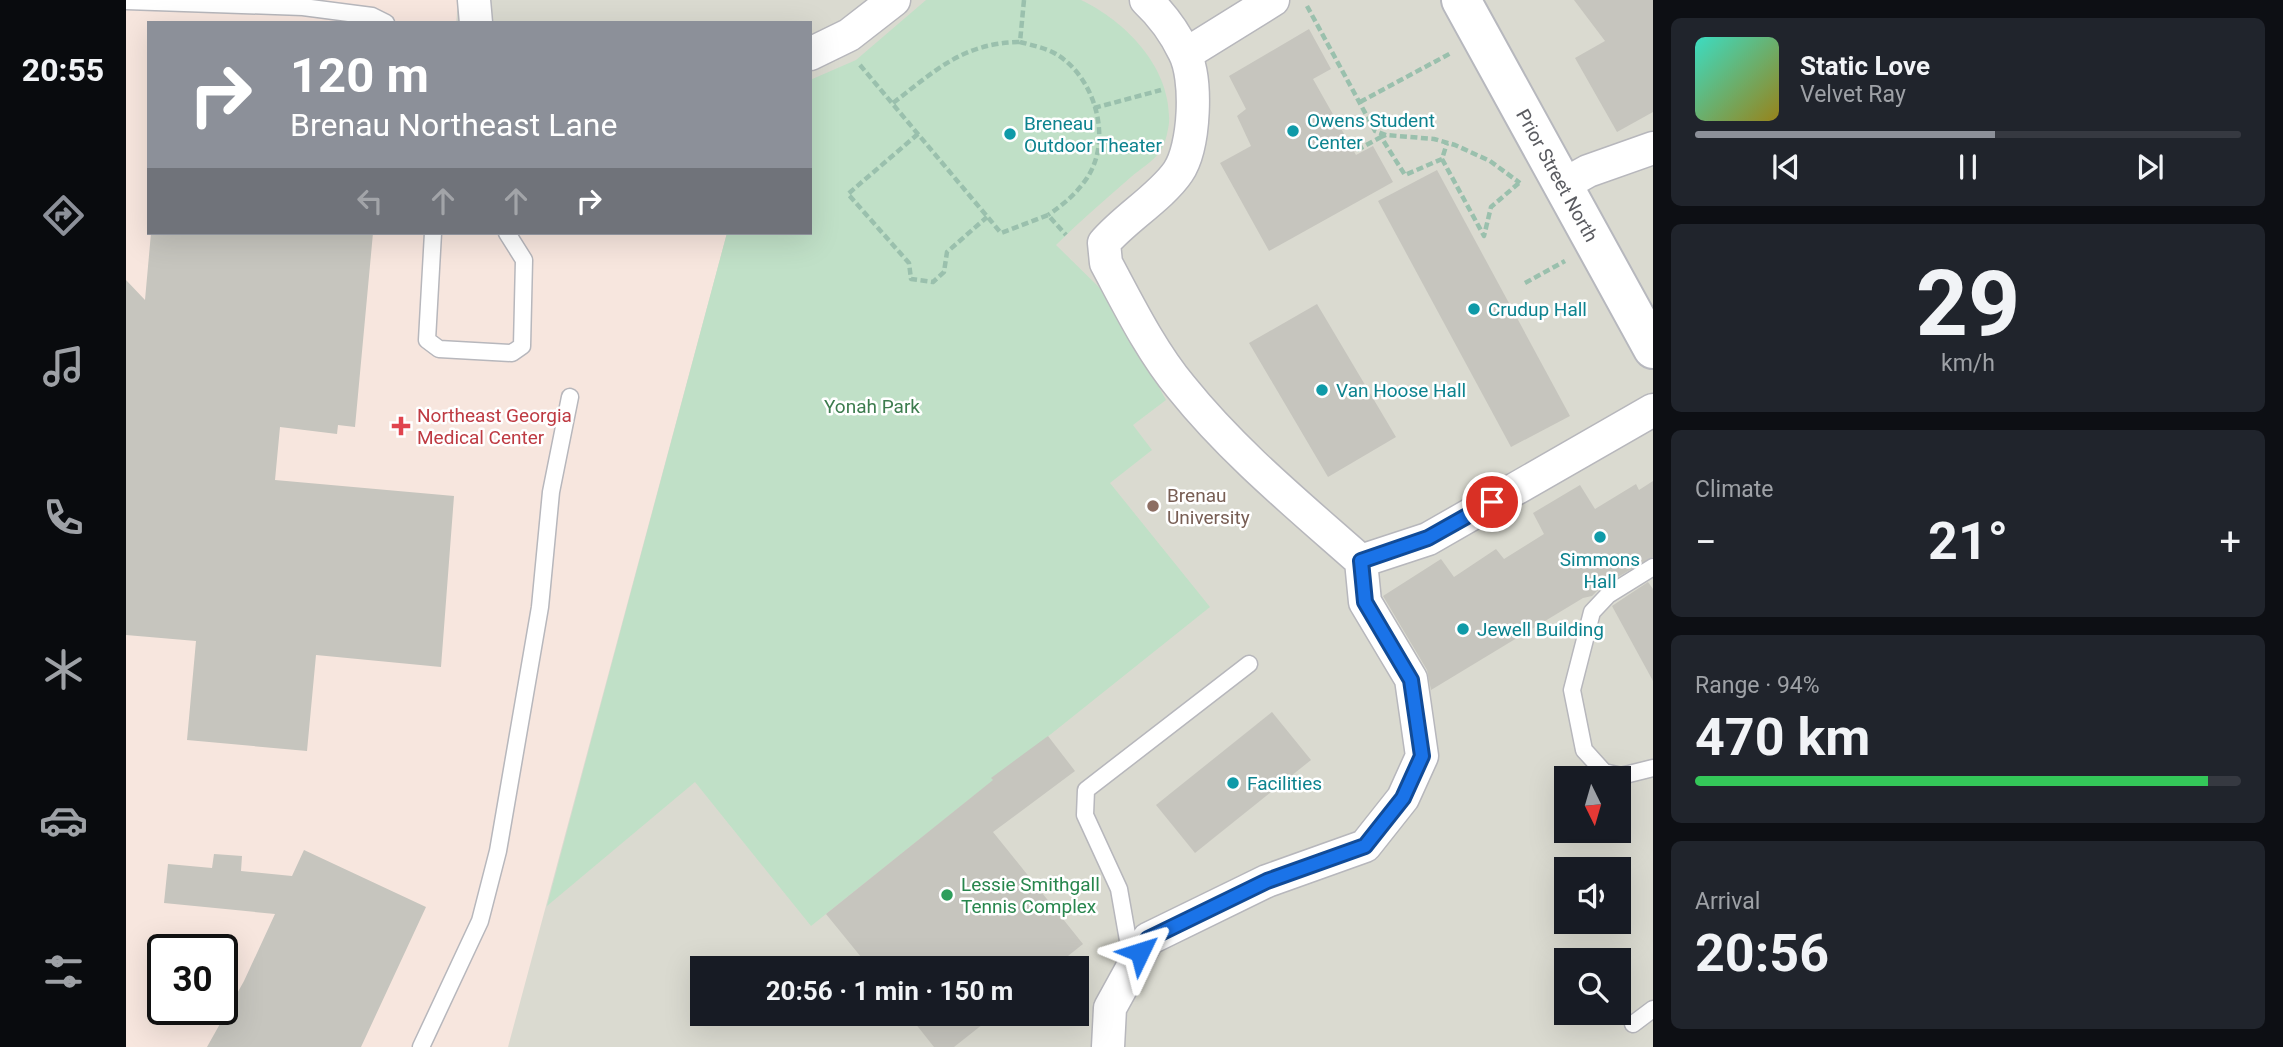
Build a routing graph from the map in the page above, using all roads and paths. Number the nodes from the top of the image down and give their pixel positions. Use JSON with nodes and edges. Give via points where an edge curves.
{"nodes":[{"id":1,"x":474,"y":0,"type":"edge"},
{"id":2,"x":894,"y":0,"type":"edge"},
{"id":3,"x":1024,"y":0,"type":"edge"},
{"id":4,"x":1146,"y":0,"type":"edge"},
{"id":5,"x":1273,"y":0,"type":"edge"},
{"id":6,"x":1461,"y":0,"type":"edge"},
{"id":7,"x":126,"y":1,"type":"edge"},
{"id":8,"x":230,"y":1,"type":"edge"},
{"id":9,"x":304,"y":3,"type":"edge"},
{"id":10,"x":1307,"y":6,"type":"dead end"},
{"id":11,"x":378,"y":13,"type":"edge"},
{"id":12,"x":476,"y":21,"type":"edge"},
{"id":13,"x":1020,"y":42,"type":"junction"},
{"id":14,"x":1461,"y":47,"type":"dead end"},
{"id":15,"x":812,"y":53,"type":"edge"},
{"id":16,"x":856,"y":60,"type":"dead end"},
{"id":17,"x":1188,"y":67,"type":"junction"},
{"id":18,"x":1360,"y":102,"type":"junction"},
{"id":19,"x":893,"y":103,"type":"junction"},
{"id":20,"x":1094,"y":107,"type":"junction"},
{"id":21,"x":918,"y":134,"type":"junction"},
{"id":22,"x":1383,"y":136,"type":"junction"},
{"id":23,"x":1447,"y":143,"type":"junction"},
{"id":24,"x":1653,"y":148,"type":"edge"},
{"id":25,"x":1357,"y":150,"type":"dead end"},
{"id":26,"x":1442,"y":159,"type":"junction"},
{"id":27,"x":1544,"y":182,"type":"junction"},
{"id":28,"x":1519,"y":183,"type":"junction"},
{"id":29,"x":1048,"y":215,"type":"junction"},
{"id":30,"x":987,"y":217,"type":"junction"},
{"id":31,"x":433,"y":235,"type":"edge"},
{"id":32,"x":508,"y":235,"type":"edge"},
{"id":33,"x":1066,"y":235,"type":"dead end"},
{"id":34,"x":1567,"y":260,"type":"dead end"},
{"id":35,"x":1525,"y":283,"type":"dead end"},
{"id":36,"x":1653,"y":349,"type":"edge"},
{"id":37,"x":570,"y":397,"type":"dead end"},
{"id":38,"x":1653,"y":410,"type":"edge"},
{"id":39,"x":1361,"y":561,"type":"junction"},
{"id":40,"x":1653,"y":567,"type":"edge"},
{"id":41,"x":1249,"y":664,"type":"dead end"},
{"id":42,"x":1653,"y":768,"type":"edge"},
{"id":43,"x":1133,"y":966,"type":"junction"},
{"id":44,"x":1653,"y":1009,"type":"edge"},
{"id":45,"x":1633,"y":1024,"type":"dead end"},
{"id":46,"x":421,"y":1047,"type":"edge"},
{"id":47,"x":1108,"y":1047,"type":"edge"}],
"edges":[{"from":1,"to":12,"type":"street"},
{"from":2,"to":15,"type":"street","via":[[849,35]]},
{"from":3,"to":13,"type":"path"},
{"from":4,"to":17,"type":"street","via":[[1160,13]]},
{"from":5,"to":17,"type":"street"},
{"from":6,"to":27,"type":"street","name":"Prior Street North"},
{"from":7,"to":8,"type":"lane"},
{"from":8,"to":9,"type":"lane"},
{"from":9,"to":11,"type":"lane"},
{"from":10,"to":18,"type":"path"},
{"from":13,"to":19,"type":"path","via":[[973,48],[949,60]]},
{"from":13,"to":20,"type":"path","via":[[1055,53],[1079,74]]},
{"from":14,"to":18,"type":"path"},
{"from":16,"to":19,"type":"path"},
{"from":17,"to":20,"type":"path"},
{"from":17,"to":39,"type":"street","via":[[1194,114],[1189,146],[1178,173],[1104,243],[1106,263],[1178,384],[1198,408]]},
{"from":18,"to":22,"type":"path","via":[[1375,131]]},
{"from":19,"to":21,"type":"path"},
{"from":20,"to":29,"type":"path","via":[[1099,127],[1089,176],[1069,200]]},
{"from":21,"to":30,"type":"path"},
{"from":21,"to":30,"type":"path","via":[[848,194],[909,263],[911,279],[933,282],[944,272],[947,252]]},
{"from":22,"to":23,"type":"path"},
{"from":22,"to":25,"type":"path"},
{"from":22,"to":26,"type":"path","via":[[1405,175]]},
{"from":23,"to":26,"type":"path"},
{"from":23,"to":28,"type":"path","via":[[1490,161]]},
{"from":24,"to":27,"type":"street"},
{"from":26,"to":28,"type":"path","via":[[1484,236],[1491,207]]},
{"from":27,"to":28,"type":"path"},
{"from":27,"to":36,"type":"street","name":"Prior Street North"},
{"from":29,"to":30,"type":"path","via":[[1001,233]]},
{"from":29,"to":33,"type":"path"},
{"from":31,"to":32,"type":"lane","via":[[427,340],[439,349],[512,353],[522,345],[524,260]]},
{"from":34,"to":35,"type":"path"},
{"from":37,"to":46,"type":"lane","via":[[551,492],[540,607],[498,851],[481,922]]},
{"from":38,"to":39,"type":"street","via":[[1428,538]]},
{"from":39,"to":43,"type":"street","via":[[1365,602],[1411,680],[1422,756],[1403,798],[1365,846],[1267,881],[1148,939]]},
{"from":40,"to":42,"type":"lane","via":[[1608,595],[1592,612],[1572,690],[1584,750],[1604,772],[1621,776]]},
{"from":41,"to":43,"type":"lane","via":[[1086,790],[1085,815],[1119,889]]},
{"from":43,"to":47,"type":"street","via":[[1110,1008]]},
{"from":44,"to":45,"type":"lane"}]}
